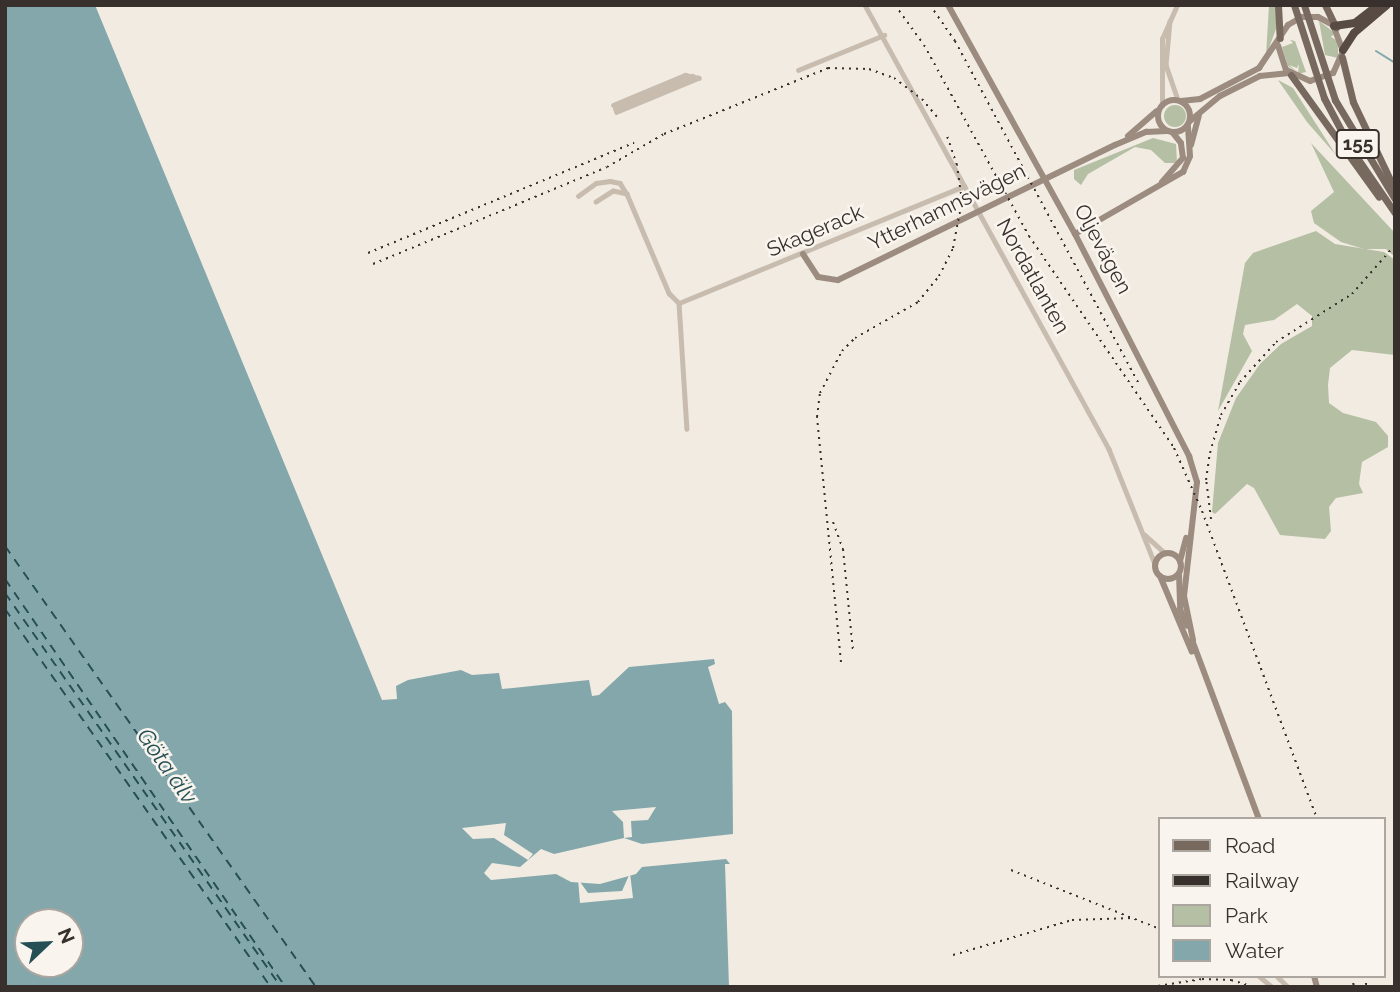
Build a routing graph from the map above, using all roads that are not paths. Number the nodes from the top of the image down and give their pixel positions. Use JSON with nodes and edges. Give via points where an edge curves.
{"nodes":[{"id":1,"x":865,"y":5,"type":"edge"},
{"id":2,"x":948,"y":5,"type":"edge"},
{"id":3,"x":1178,"y":5,"type":"edge"},
{"id":4,"x":1278,"y":5,"type":"edge"},
{"id":5,"x":1294,"y":5,"type":"edge"},
{"id":6,"x":1304,"y":5,"type":"edge"},
{"id":7,"x":1325,"y":5,"type":"edge"},
{"id":8,"x":1378,"y":5,"type":"edge"},
{"id":9,"x":1387,"y":5,"type":"edge"},
{"id":10,"x":1170,"y":20,"type":"junction"},
{"id":11,"x":1335,"y":27,"type":"junction"},
{"id":12,"x":884,"y":35,"type":"junction"},
{"id":13,"x":1279,"y":41,"type":"junction"},
{"id":14,"x":1342,"y":54,"type":"junction"},
{"id":15,"x":798,"y":70,"type":"dead end"},
{"id":16,"x":1290,"y":74,"type":"junction"},
{"id":17,"x":693,"y":75,"type":"dead end"},
{"id":18,"x":1180,"y":101,"type":"junction"},
{"id":19,"x":1161,"y":107,"type":"junction"},
{"id":20,"x":615,"y":109,"type":"dead end"},
{"id":21,"x":1200,"y":113,"type":"junction"},
{"id":22,"x":1189,"y":123,"type":"junction"},
{"id":23,"x":1169,"y":131,"type":"junction"},
{"id":24,"x":1115,"y":145,"type":"junction"},
{"id":25,"x":1190,"y":151,"type":"junction"},
{"id":26,"x":964,"y":186,"type":"junction"},
{"id":27,"x":1395,"y":190,"type":"edge"},
{"id":28,"x":1149,"y":192,"type":"junction"},
{"id":29,"x":627,"y":194,"type":"junction"},
{"id":30,"x":578,"y":196,"type":"dead end"},
{"id":31,"x":1395,"y":199,"type":"edge"},
{"id":32,"x":596,"y":202,"type":"dead end"},
{"id":33,"x":1394,"y":212,"type":"edge"},
{"id":34,"x":1075,"y":233,"type":"junction"},
{"id":35,"x":803,"y":254,"type":"junction"},
{"id":36,"x":678,"y":303,"type":"junction"},
{"id":37,"x":687,"y":429,"type":"dead end"},
{"id":38,"x":1191,"y":519,"type":"junction"},
{"id":39,"x":1143,"y":531,"type":"junction"},
{"id":40,"x":1187,"y":534,"type":"junction"},
{"id":41,"x":1168,"y":554,"type":"junction"},
{"id":42,"x":1180,"y":562,"type":"junction"},
{"id":43,"x":1155,"y":564,"type":"junction"},
{"id":44,"x":1179,"y":573,"type":"junction"},
{"id":45,"x":1160,"y":576,"type":"junction"},
{"id":46,"x":1193,"y":640,"type":"junction"},
{"id":47,"x":1209,"y":689,"type":"junction"},
{"id":48,"x":1258,"y":817,"type":"edge"}],
"edges":[{"from":1,"to":12,"type":"street","name":"Nordatlanten"},
{"from":2,"to":34,"type":"street","name":"Oljevägen"},
{"from":3,"to":10,"type":"street"},
{"from":4,"to":13,"type":"main road"},
{"from":5,"to":33,"type":"main road","number":"155","via":[[1329,107]]},
{"from":6,"to":31,"type":"main road","number":"155","via":[[1335,100]]},
{"from":7,"to":11,"type":"main road"},
{"from":8,"to":11,"type":"highway","via":[[1355,23]]},
{"from":9,"to":14,"type":"highway","via":[[1354,33]]},
{"from":10,"to":18,"type":"street","via":[[1167,74]]},
{"from":10,"to":19,"type":"street","via":[[1161,50]]},
{"from":11,"to":13,"type":"street","via":[[1313,16],[1288,25]]},
{"from":11,"to":14,"type":"street"},
{"from":12,"to":15,"type":"street"},
{"from":12,"to":26,"type":"street","name":"Nordatlanten"},
{"from":13,"to":16,"type":"street","via":[[1279,59]]},
{"from":13,"to":18,"type":"street","via":[[1259,68],[1199,99]]},
{"from":14,"to":16,"type":"street","via":[[1333,73],[1322,79],[1304,81]]},
{"from":14,"to":27,"type":"main road","via":[[1353,102]]},
{"from":16,"to":21,"type":"street","via":[[1260,76]]},
{"from":16,"to":33,"type":"main road","via":[[1353,167]]},
{"from":17,"to":20,"type":"street"},
{"from":18,"to":19,"type":"street"},
{"from":18,"to":22,"type":"street","via":[[1189,108]]},
{"from":19,"to":23,"type":"street","via":[[1160,123]]},
{"from":19,"to":24,"type":"street","name":"Ytterhamnsvägen"},
{"from":21,"to":22,"type":"street"},
{"from":21,"to":25,"type":"street"},
{"from":22,"to":23,"type":"street"},
{"from":22,"to":25,"type":"street"},
{"from":23,"to":24,"type":"street","name":"Ytterhamnsvägen","via":[[1146,132]]},
{"from":23,"to":28,"type":"street","via":[[1181,143],[1183,158]]},
{"from":24,"to":35,"type":"street","name":"Ytterhamnsvägen","via":[[838,280],[818,277]]},
{"from":25,"to":28,"type":"street","via":[[1183,172]]},
{"from":26,"to":35,"type":"street","name":"Skagerack"},
{"from":26,"to":39,"type":"street","name":"Nordatlanten","via":[[1109,449]]},
{"from":28,"to":34,"type":"street"},
{"from":29,"to":30,"type":"street","via":[[620,183],[610,181],[596,183]]},
{"from":29,"to":32,"type":"street","via":[[615,191]]},
{"from":29,"to":36,"type":"street","via":[[669,293]]},
{"from":34,"to":38,"type":"street","name":"Oljevägen","via":[[1189,456],[1197,482]]},
{"from":35,"to":36,"type":"street","name":"Skagerack"},
{"from":36,"to":37,"type":"street"},
{"from":38,"to":40,"type":"street","name":"Oljevägen"},
{"from":38,"to":46,"type":"street","name":"Oljevägen","via":[[1184,596]]},
{"from":39,"to":41,"type":"street","name":"Nordatlanten"},
{"from":39,"to":43,"type":"street","name":"Nordatlanten"},
{"from":40,"to":41,"type":"street","name":"Oljevägen"},
{"from":40,"to":42,"type":"street","name":"Oljevägen"},
{"from":41,"to":42,"type":"street"},
{"from":41,"to":43,"type":"street","name":"Oljevägen"},
{"from":42,"to":44,"type":"street","name":"Oljevägen"},
{"from":43,"to":45,"type":"street","name":"Oljevägen"},
{"from":44,"to":45,"type":"street","via":[[1171,579]]},
{"from":44,"to":46,"type":"street","name":"Oljevägen","via":[[1180,609]]},
{"from":45,"to":47,"type":"street","name":"Oljevägen"},
{"from":46,"to":47,"type":"street","name":"Oljevägen"},
{"from":47,"to":48,"type":"street","name":"Oljevägen"}]}
